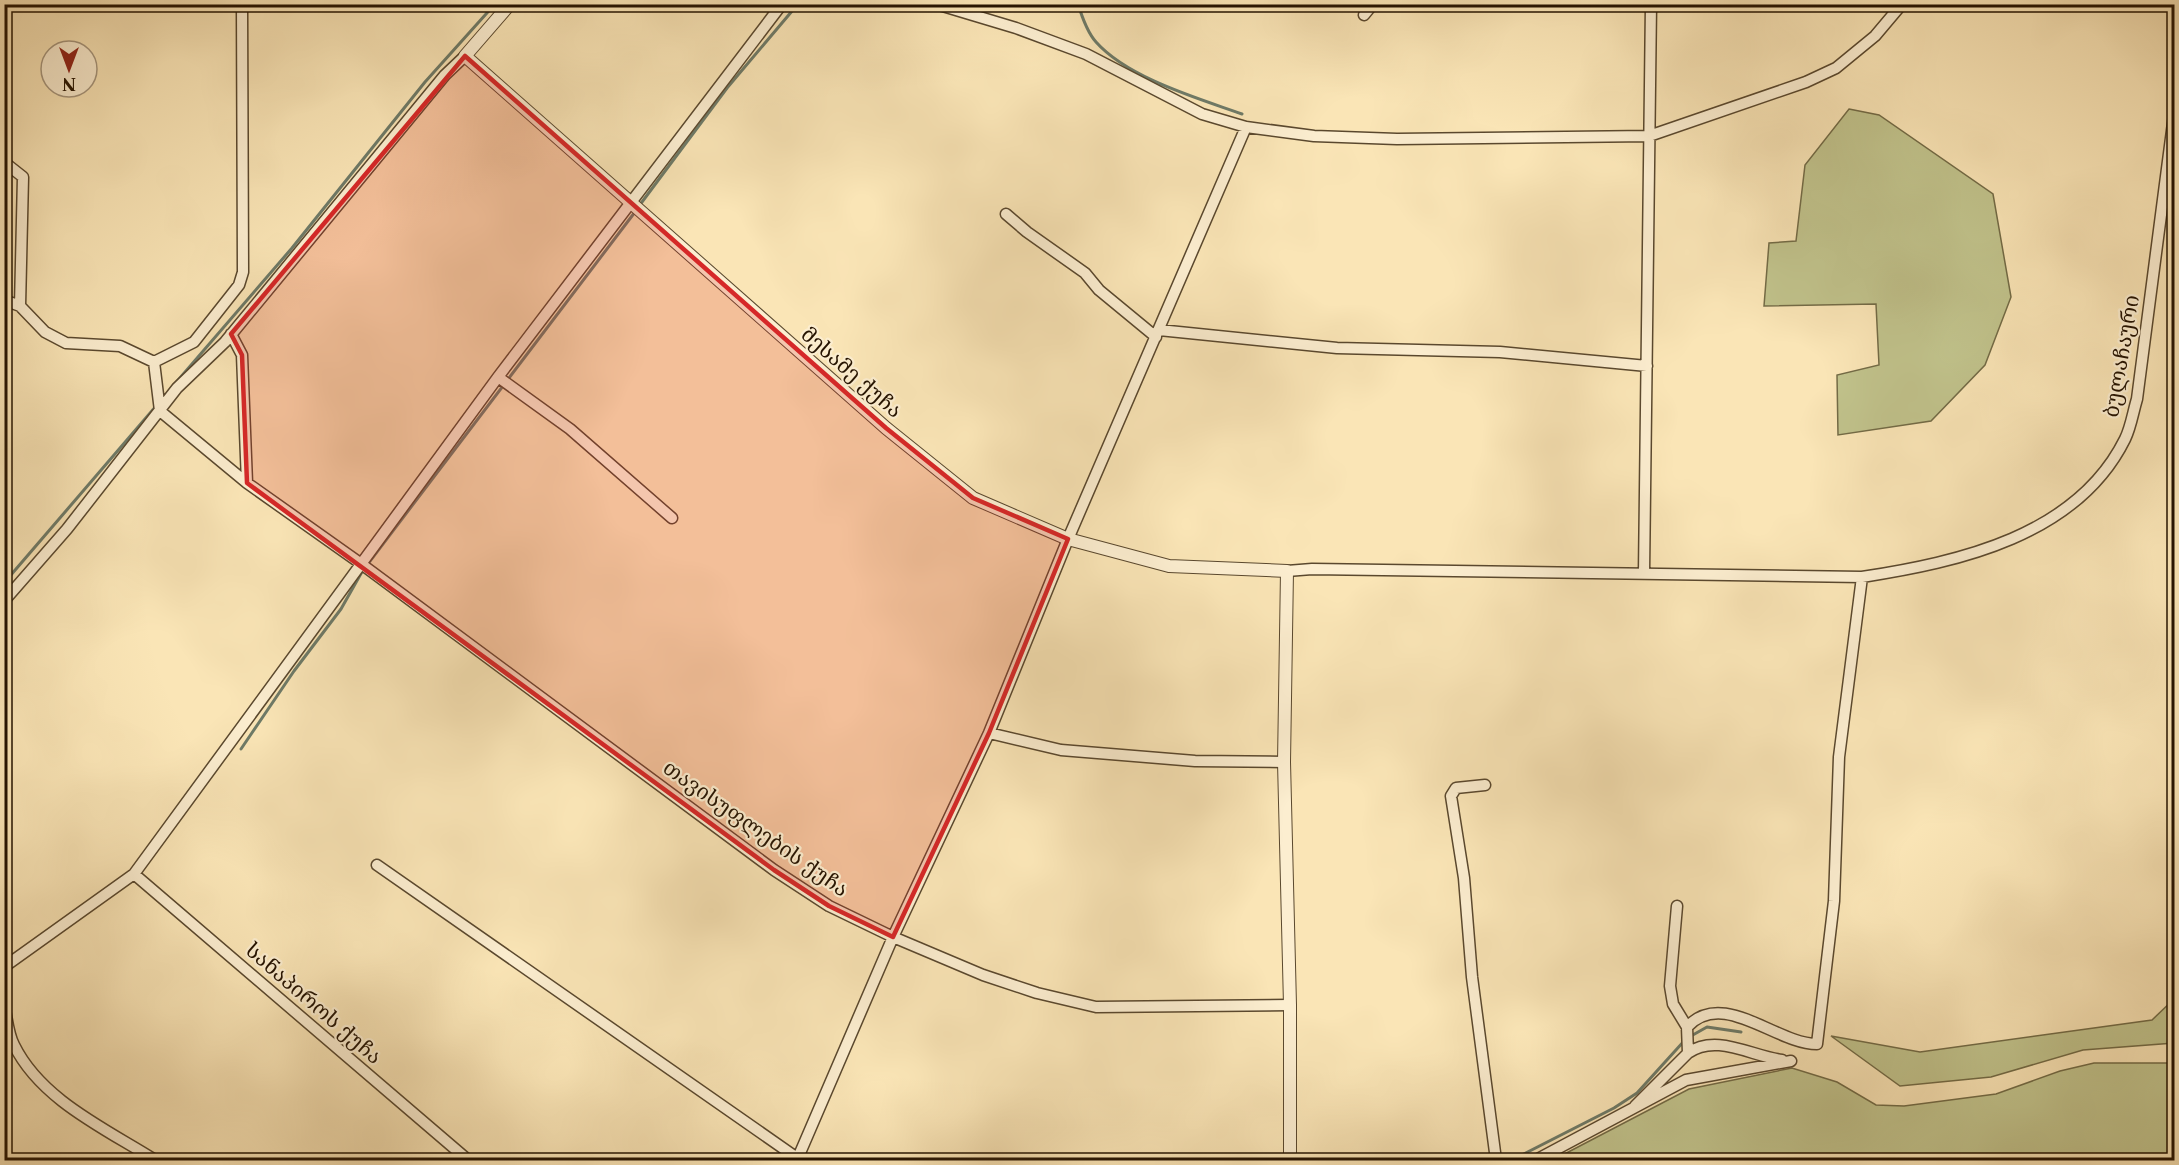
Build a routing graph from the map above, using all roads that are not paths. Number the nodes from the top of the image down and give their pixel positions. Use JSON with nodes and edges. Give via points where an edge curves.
{"nodes":[{"id":1,"x":242,"y":4,"type":"edge"},
{"id":2,"x":510,"y":4,"type":"edge"},
{"id":3,"x":782,"y":4,"type":"edge"},
{"id":4,"x":936,"y":4,"type":"edge"},
{"id":5,"x":1373,"y":4,"type":"edge"},
{"id":6,"x":1651,"y":4,"type":"edge"},
{"id":7,"x":1902,"y":4,"type":"edge"},
{"id":8,"x":1364,"y":15,"type":"dead end"},
{"id":9,"x":465,"y":56,"type":"junction"},
{"id":10,"x":2175,"y":115,"type":"edge"},
{"id":11,"x":1246,"y":127,"type":"junction"},
{"id":12,"x":1649,"y":136,"type":"junction"},
{"id":13,"x":4,"y":162,"type":"edge"},
{"id":14,"x":631,"y":199,"type":"junction"},
{"id":15,"x":1006,"y":214,"type":"dead end"},
{"id":16,"x":4,"y":300,"type":"edge"},
{"id":17,"x":20,"y":306,"type":"junction"},
{"id":18,"x":231,"y":334,"type":"junction"},
{"id":19,"x":1158,"y":334,"type":"junction"},
{"id":20,"x":154,"y":363,"type":"junction"},
{"id":21,"x":1647,"y":366,"type":"junction"},
{"id":22,"x":498,"y":377,"type":"junction"},
{"id":23,"x":160,"y":411,"type":"junction"},
{"id":24,"x":246,"y":483,"type":"junction"},
{"id":25,"x":672,"y":518,"type":"dead end"},
{"id":26,"x":1068,"y":539,"type":"junction"},
{"id":27,"x":360,"y":563,"type":"junction"},
{"id":28,"x":1287,"y":572,"type":"junction"},
{"id":29,"x":1644,"y":573,"type":"junction"},
{"id":30,"x":1862,"y":577,"type":"junction"},
{"id":31,"x":4,"y":601,"type":"edge"},
{"id":32,"x":989,"y":733,"type":"junction"},
{"id":33,"x":1284,"y":762,"type":"junction"},
{"id":34,"x":1485,"y":785,"type":"dead end"},
{"id":35,"x":377,"y":865,"type":"dead end"},
{"id":36,"x":134,"y":874,"type":"junction"},
{"id":37,"x":1677,"y":906,"type":"dead end"},
{"id":38,"x":893,"y":937,"type":"junction"},
{"id":39,"x":4,"y":967,"type":"edge"},
{"id":40,"x":4,"y":1005,"type":"edge"},
{"id":41,"x":1290,"y":1005,"type":"junction"},
{"id":42,"x":1687,"y":1027,"type":"junction"},
{"id":43,"x":1688,"y":1053,"type":"junction"},
{"id":44,"x":1635,"y":1106,"type":"junction"},
{"id":45,"x":798,"y":1160,"type":"edge"},
{"id":46,"x":156,"y":1161,"type":"edge"},
{"id":47,"x":468,"y":1161,"type":"edge"},
{"id":48,"x":1290,"y":1161,"type":"edge"},
{"id":49,"x":1496,"y":1161,"type":"edge"},
{"id":50,"x":1536,"y":1161,"type":"edge"}],
"edges":[{"from":1,"to":20,"type":"street","via":[[243,272],[239,285],[194,342]]},
{"from":2,"to":9,"type":"street"},
{"from":3,"to":14,"type":"street"},
{"from":4,"to":11,"type":"street","via":[[1016,27],[1086,54],[1202,114]]},
{"from":5,"to":8,"type":"street"},
{"from":6,"to":12,"type":"street"},
{"from":7,"to":12,"type":"street","via":[[1875,36],[1836,68]]},
{"from":9,"to":14,"type":"street","name":"მესამე ქუჩა"},
{"from":9,"to":18,"type":"street"},
{"from":10,"to":30,"type":"street","name":"ბულაჩაური","via":[[2137,399],[2125,438],[2102,474],[2064,508],[1992,548],[1952,561]]},
{"from":11,"to":12,"type":"street","via":[[1314,136],[1397,139]]},
{"from":11,"to":19,"type":"street"},
{"from":12,"to":21,"type":"street"},
{"from":13,"to":17,"type":"street","via":[[23,177]]},
{"from":14,"to":22,"type":"street"},
{"from":14,"to":26,"type":"street","name":"მესამე ქუჩა","via":[[927,463],[973,498]]},
{"from":15,"to":19,"type":"street"},
{"from":16,"to":17,"type":"street"},
{"from":17,"to":20,"type":"street","via":[[45,332],[66,343],[120,346]]},
{"from":18,"to":23,"type":"street","via":[[177,388]]},
{"from":18,"to":24,"type":"street","via":[[242,355]]},
{"from":19,"to":21,"type":"street","via":[[1337,348],[1500,352]]},
{"from":19,"to":26,"type":"street"},
{"from":20,"to":23,"type":"street"},
{"from":21,"to":29,"type":"street"},
{"from":22,"to":25,"type":"street","via":[[570,429]]},
{"from":22,"to":27,"type":"street"},
{"from":23,"to":24,"type":"street","name":"თავისუფლების ქუჩა"},
{"from":23,"to":31,"type":"street","via":[[67,529]]},
{"from":24,"to":27,"type":"street","name":"თავისუფლების ქუჩა"},
{"from":26,"to":28,"type":"street","name":"მესამე ქუჩა","via":[[1169,566]]},
{"from":26,"to":32,"type":"street"},
{"from":27,"to":36,"type":"street"},
{"from":27,"to":38,"type":"street","name":"თავისუფლების ქუჩა","via":[[774,870],[829,906]]},
{"from":28,"to":29,"type":"street","name":"ბულაჩაური","via":[[1312,569]]},
{"from":28,"to":33,"type":"street"},
{"from":29,"to":30,"type":"street","name":"ბულაჩაური"},
{"from":30,"to":42,"type":"street","via":[[1839,757],[1834,901],[1817,1044],[1796,1041],[1727,1014],[1700,1017]]},
{"from":32,"to":33,"type":"street","via":[[1060,750],[1195,761]]},
{"from":32,"to":38,"type":"street"},
{"from":33,"to":41,"type":"street"},
{"from":34,"to":49,"type":"street","via":[[1456,788],[1451,796]]},
{"from":35,"to":45,"type":"street"},
{"from":36,"to":39,"type":"street"},
{"from":36,"to":47,"type":"street","name":"სანაპიროს ქუჩა"},
{"from":37,"to":42,"type":"street","via":[[1670,986],[1673,1004]]},
{"from":38,"to":41,"type":"street","name":"თავისუფლების ქუჩა","via":[[1004,982],[1096,1007]]},
{"from":38,"to":45,"type":"street"},
{"from":40,"to":46,"type":"street","via":[[13,1044],[34,1078]]},
{"from":41,"to":48,"type":"street"},
{"from":42,"to":43,"type":"street"},
{"from":43,"to":44,"type":"street"},
{"from":43,"to":44,"type":"street","via":[[1698,1046],[1712,1044],[1791,1061],[1686,1080]]},
{"from":44,"to":50,"type":"street"}]}
